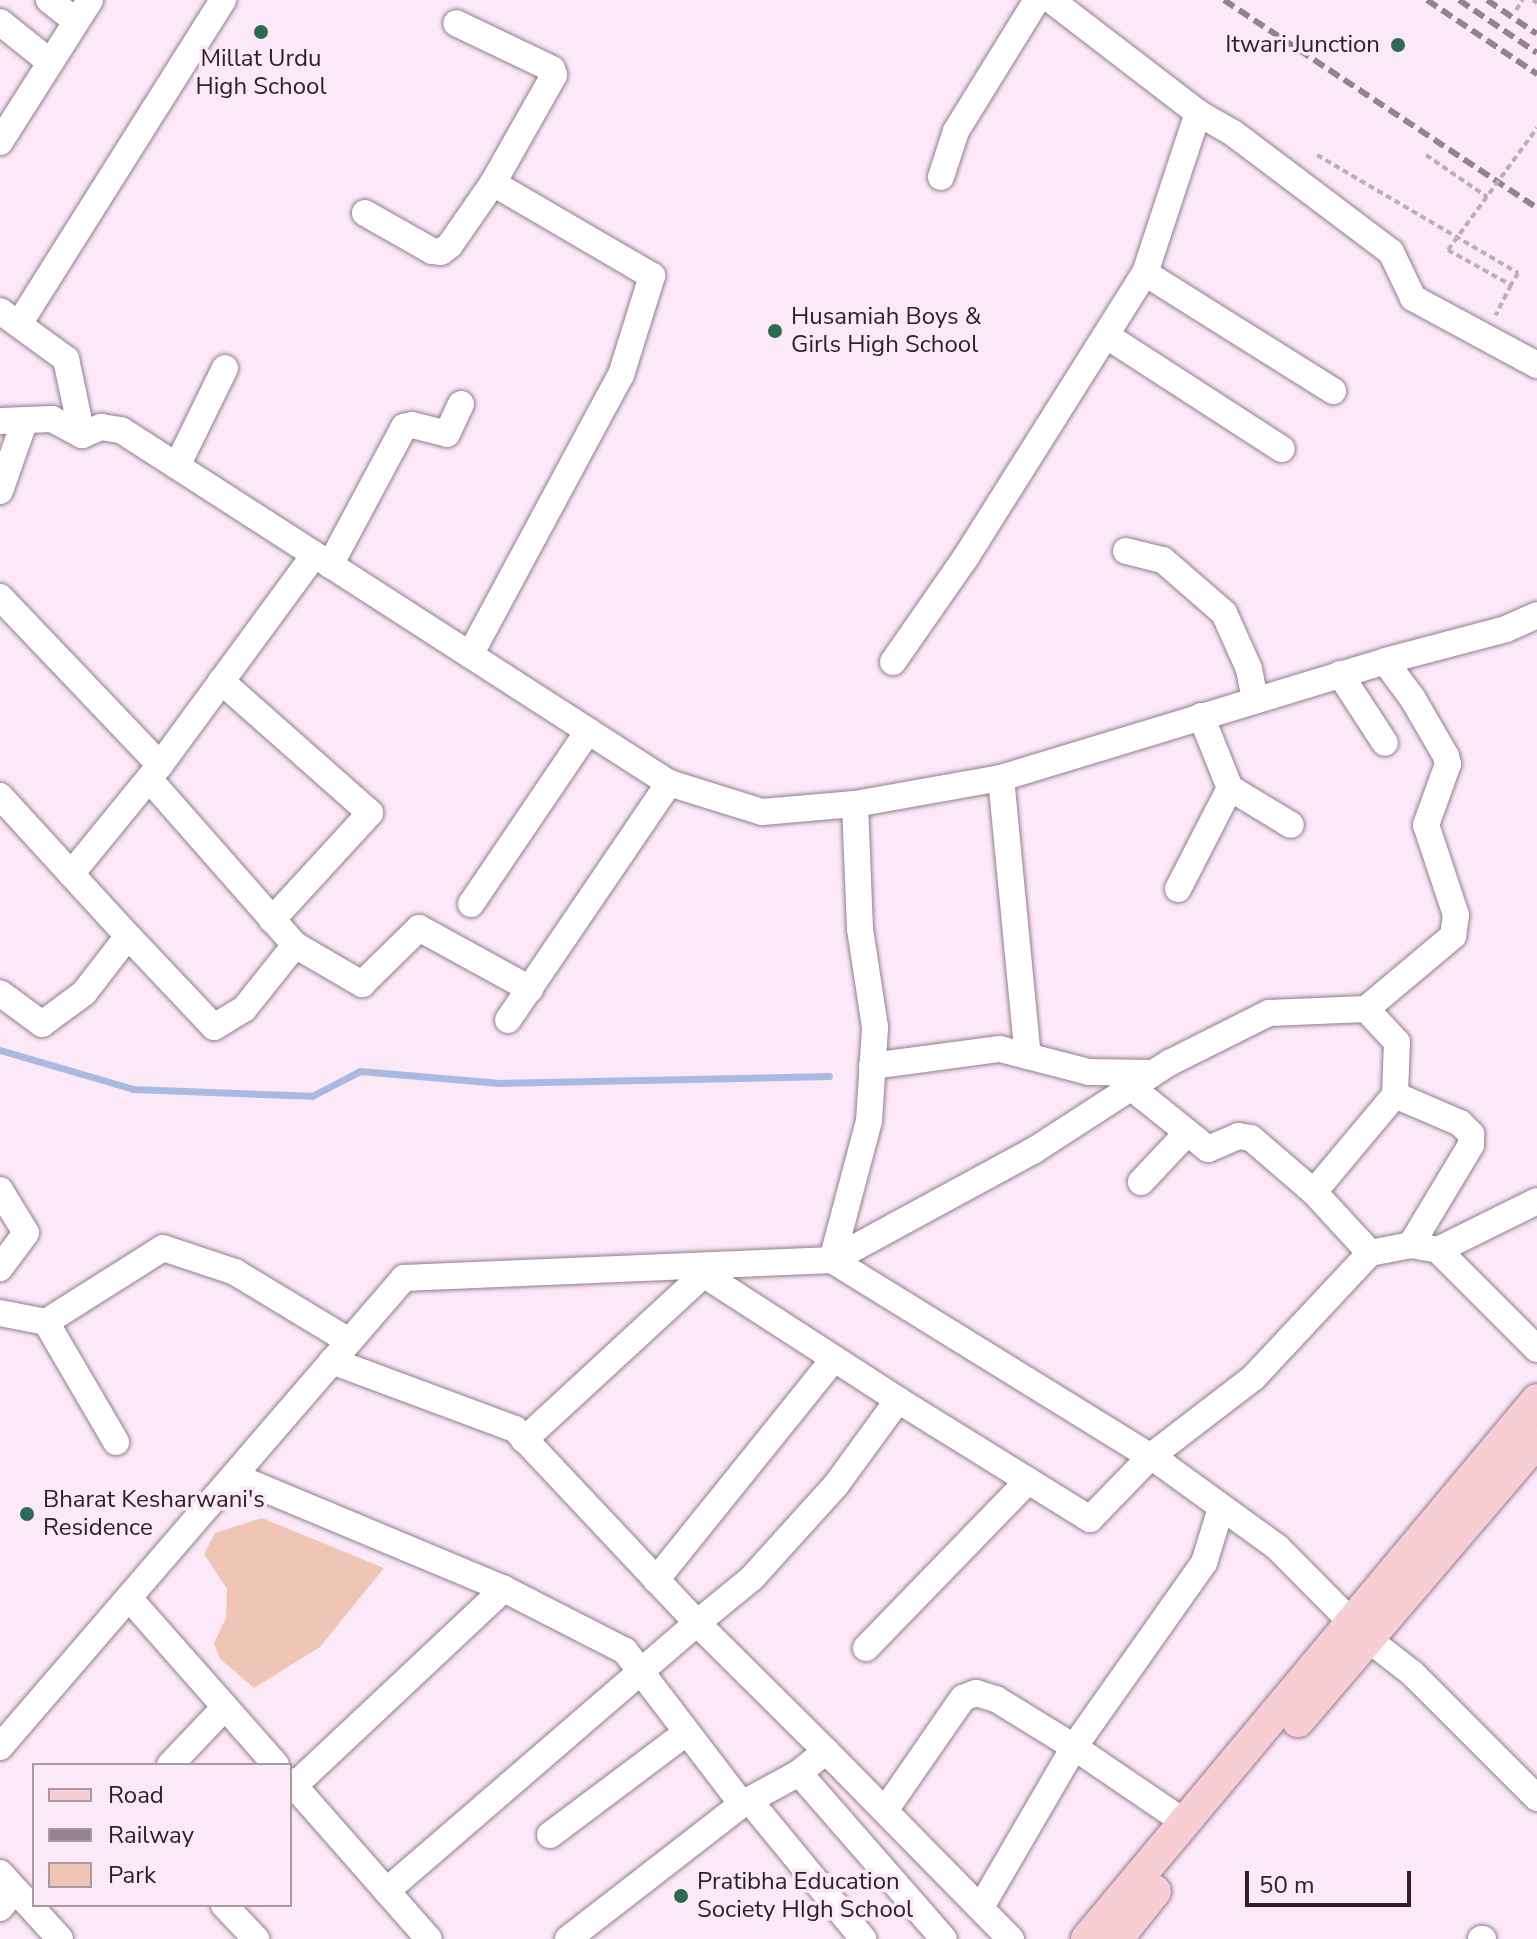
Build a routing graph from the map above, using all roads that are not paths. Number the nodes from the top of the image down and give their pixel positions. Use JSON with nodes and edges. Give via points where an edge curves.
{"nodes":[{"id":1,"x":49,"y":0,"type":"edge"},
{"id":2,"x":223,"y":0,"type":"edge"},
{"id":3,"x":1037,"y":0,"type":"edge"},
{"id":4,"x":1051,"y":0,"type":"edge"},
{"id":5,"x":83,"y":10,"type":"edge"},
{"id":6,"x":0,"y":22,"type":"edge"},
{"id":7,"x":456,"y":23,"type":"dead end"},
{"id":8,"x":50,"y":62,"type":"junction"},
{"id":9,"x":1198,"y":113,"type":"junction"},
{"id":10,"x":0,"y":142,"type":"edge"},
{"id":11,"x":941,"y":177,"type":"dead end"},
{"id":12,"x":493,"y":183,"type":"junction"},
{"id":13,"x":365,"y":213,"type":"dead end"},
{"id":14,"x":1145,"y":273,"type":"junction"},
{"id":15,"x":9,"y":318,"type":"edge"},
{"id":16,"x":1107,"y":336,"type":"junction"},
{"id":17,"x":1537,"y":365,"type":"edge"},
{"id":18,"x":225,"y":368,"type":"dead end"},
{"id":19,"x":1333,"y":391,"type":"dead end"},
{"id":20,"x":461,"y":404,"type":"dead end"},
{"id":21,"x":13,"y":420,"type":"edge"},
{"id":22,"x":82,"y":435,"type":"junction"},
{"id":23,"x":1282,"y":449,"type":"dead end"},
{"id":24,"x":177,"y":466,"type":"junction"},
{"id":25,"x":0,"y":491,"type":"edge"},
{"id":26,"x":1126,"y":551,"type":"dead end"},
{"id":27,"x":322,"y":560,"type":"junction"},
{"id":28,"x":0,"y":597,"type":"edge"},
{"id":29,"x":1537,"y":615,"type":"edge"},
{"id":30,"x":470,"y":655,"type":"junction"},
{"id":31,"x":1385,"y":661,"type":"junction"},
{"id":32,"x":893,"y":662,"type":"dead end"},
{"id":33,"x":1340,"y":674,"type":"junction"},
{"id":34,"x":221,"y":681,"type":"junction"},
{"id":35,"x":1255,"y":700,"type":"junction"},
{"id":36,"x":1201,"y":716,"type":"junction"},
{"id":37,"x":588,"y":731,"type":"junction"},
{"id":38,"x":1385,"y":743,"type":"dead end"},
{"id":39,"x":154,"y":772,"type":"junction"},
{"id":40,"x":1001,"y":778,"type":"junction"},
{"id":41,"x":669,"y":783,"type":"junction"},
{"id":42,"x":1230,"y":788,"type":"junction"},
{"id":43,"x":0,"y":796,"type":"edge"},
{"id":44,"x":855,"y":804,"type":"junction"},
{"id":45,"x":1291,"y":825,"type":"dead end"},
{"id":46,"x":71,"y":874,"type":"junction"},
{"id":47,"x":1178,"y":889,"type":"dead end"},
{"id":48,"x":471,"y":904,"type":"dead end"},
{"id":49,"x":272,"y":920,"type":"junction"},
{"id":50,"x":128,"y":936,"type":"junction"},
{"id":51,"x":295,"y":945,"type":"junction"},
{"id":52,"x":530,"y":989,"type":"junction"},
{"id":53,"x":0,"y":993,"type":"edge"},
{"id":54,"x":1366,"y":1009,"type":"junction"},
{"id":55,"x":508,"y":1020,"type":"dead end"},
{"id":56,"x":1028,"y":1056,"type":"junction"},
{"id":57,"x":872,"y":1066,"type":"junction"},
{"id":58,"x":1142,"y":1080,"type":"junction"},
{"id":59,"x":1395,"y":1095,"type":"junction"},
{"id":60,"x":1186,"y":1134,"type":"junction"},
{"id":61,"x":1141,"y":1182,"type":"dead end"},
{"id":62,"x":0,"y":1190,"type":"edge"},
{"id":63,"x":1314,"y":1192,"type":"junction"},
{"id":64,"x":1537,"y":1201,"type":"edge"},
{"id":65,"x":1411,"y":1245,"type":"junction"},
{"id":66,"x":1438,"y":1250,"type":"junction"},
{"id":67,"x":1370,"y":1253,"type":"junction"},
{"id":68,"x":832,"y":1260,"type":"junction"},
{"id":69,"x":0,"y":1268,"type":"edge"},
{"id":70,"x":698,"y":1270,"type":"junction"},
{"id":71,"x":0,"y":1313,"type":"edge"},
{"id":72,"x":46,"y":1322,"type":"junction"},
{"id":73,"x":349,"y":1341,"type":"junction"},
{"id":74,"x":1537,"y":1349,"type":"edge"},
{"id":75,"x":834,"y":1359,"type":"junction"},
{"id":76,"x":332,"y":1361,"type":"junction"},
{"id":77,"x":898,"y":1400,"type":"junction"},
{"id":78,"x":1537,"y":1400,"type":"edge"},
{"id":79,"x":524,"y":1440,"type":"junction"},
{"id":80,"x":1537,"y":1441,"type":"edge"},
{"id":81,"x":116,"y":1442,"type":"dead end"},
{"id":82,"x":1150,"y":1457,"type":"junction"},
{"id":83,"x":234,"y":1476,"type":"junction"},
{"id":84,"x":1028,"y":1481,"type":"junction"},
{"id":85,"x":1221,"y":1508,"type":"junction"},
{"id":86,"x":656,"y":1580,"type":"junction"},
{"id":87,"x":504,"y":1589,"type":"junction"},
{"id":88,"x":129,"y":1598,"type":"junction"},
{"id":89,"x":697,"y":1623,"type":"junction"},
{"id":90,"x":1360,"y":1631,"type":"junction"},
{"id":91,"x":866,"y":1648,"type":"dead end"},
{"id":92,"x":640,"y":1672,"type":"junction"},
{"id":93,"x":225,"y":1707,"type":"junction"},
{"id":94,"x":687,"y":1732,"type":"junction"},
{"id":95,"x":0,"y":1747,"type":"edge"},
{"id":96,"x":1074,"y":1747,"type":"junction"},
{"id":97,"x":826,"y":1751,"type":"junction"},
{"id":98,"x":172,"y":1763,"type":"edge"},
{"id":99,"x":274,"y":1763,"type":"edge"},
{"id":100,"x":799,"y":1773,"type":"junction"},
{"id":101,"x":292,"y":1783,"type":"edge"},
{"id":102,"x":1537,"y":1798,"type":"edge"},
{"id":103,"x":746,"y":1802,"type":"junction"},
{"id":104,"x":886,"y":1809,"type":"junction"},
{"id":105,"x":1186,"y":1823,"type":"junction"},
{"id":106,"x":550,"y":1835,"type":"dead end"},
{"id":107,"x":387,"y":1891,"type":"junction"},
{"id":108,"x":16,"y":1896,"type":"edge"},
{"id":109,"x":226,"y":1907,"type":"edge"},
{"id":110,"x":981,"y":1907,"type":"junction"},
{"id":111,"x":60,"y":1939,"type":"edge"},
{"id":112,"x":256,"y":1939,"type":"edge"},
{"id":113,"x":429,"y":1939,"type":"edge"},
{"id":114,"x":568,"y":1939,"type":"edge"},
{"id":115,"x":863,"y":1939,"type":"edge"},
{"id":116,"x":944,"y":1939,"type":"edge"},
{"id":117,"x":1011,"y":1939,"type":"edge"},
{"id":118,"x":1087,"y":1939,"type":"edge"},
{"id":119,"x":1117,"y":1939,"type":"edge"}],
"edges":[{"from":1,"to":5,"type":"street"},
{"from":2,"to":15,"type":"street"},
{"from":3,"to":11,"type":"street","via":[[956,131]]},
{"from":4,"to":9,"type":"street"},
{"from":5,"to":8,"type":"street"},
{"from":6,"to":8,"type":"street"},
{"from":7,"to":12,"type":"street","via":[[552,69],[554,75]]},
{"from":8,"to":10,"type":"street"},
{"from":9,"to":14,"type":"street"},
{"from":9,"to":17,"type":"street","via":[[1233,133],[1391,252],[1413,298]]},
{"from":12,"to":13,"type":"street","via":[[441,252]]},
{"from":12,"to":30,"type":"street","via":[[652,276],[621,375]]},
{"from":14,"to":16,"type":"street"},
{"from":14,"to":19,"type":"street"},
{"from":15,"to":22,"type":"street","via":[[66,359]]},
{"from":16,"to":23,"type":"street"},
{"from":16,"to":32,"type":"street"},
{"from":18,"to":24,"type":"street"},
{"from":20,"to":27,"type":"street","via":[[447,434],[404,427]]},
{"from":21,"to":22,"type":"street","via":[[52,419]]},
{"from":21,"to":25,"type":"street"},
{"from":22,"to":24,"type":"street","via":[[101,427],[121,430]]},
{"from":24,"to":27,"type":"street"},
{"from":26,"to":35,"type":"street","via":[[1163,560],[1224,613],[1249,669]]},
{"from":27,"to":30,"type":"street"},
{"from":27,"to":34,"type":"street"},
{"from":28,"to":39,"type":"street"},
{"from":29,"to":31,"type":"street","via":[[1506,629]]},
{"from":30,"to":37,"type":"street"},
{"from":31,"to":33,"type":"street"},
{"from":31,"to":54,"type":"street","via":[[1446,756],[1448,764],[1426,825],[1456,915],[1453,936]]},
{"from":33,"to":35,"type":"street"},
{"from":33,"to":38,"type":"street"},
{"from":34,"to":39,"type":"street"},
{"from":34,"to":49,"type":"street","via":[[370,813]]},
{"from":35,"to":36,"type":"street"},
{"from":36,"to":40,"type":"street"},
{"from":36,"to":42,"type":"street"},
{"from":37,"to":41,"type":"street"},
{"from":37,"to":48,"type":"street"},
{"from":39,"to":46,"type":"street"},
{"from":39,"to":49,"type":"street"},
{"from":40,"to":44,"type":"street"},
{"from":40,"to":56,"type":"street"},
{"from":41,"to":44,"type":"street","via":[[762,812]]},
{"from":41,"to":52,"type":"street"},
{"from":42,"to":45,"type":"street"},
{"from":42,"to":47,"type":"street"},
{"from":43,"to":46,"type":"street"},
{"from":44,"to":57,"type":"street","via":[[860,929],[875,1027]]},
{"from":46,"to":50,"type":"street"},
{"from":49,"to":51,"type":"street"},
{"from":50,"to":51,"type":"street","via":[[214,1027],[244,1009]]},
{"from":50,"to":53,"type":"street","via":[[84,993],[42,1024]]},
{"from":51,"to":52,"type":"street","via":[[362,984],[419,928]]},
{"from":52,"to":55,"type":"street"},
{"from":54,"to":58,"type":"street","via":[[1269,1013]]},
{"from":54,"to":59,"type":"street","via":[[1397,1042]]},
{"from":56,"to":57,"type":"street","via":[[1000,1049]]},
{"from":56,"to":58,"type":"street"},
{"from":57,"to":68,"type":"street","via":[[869,1121]]},
{"from":58,"to":60,"type":"street"},
{"from":58,"to":68,"type":"street","via":[[1033,1151]]},
{"from":59,"to":63,"type":"street"},
{"from":59,"to":65,"type":"street","via":[[1460,1123],[1471,1134],[1471,1145]]},
{"from":60,"to":61,"type":"street"},
{"from":60,"to":63,"type":"street","via":[[1208,1149],[1238,1136],[1251,1138]]},
{"from":62,"to":69,"type":"street","via":[[26,1233]]},
{"from":63,"to":67,"type":"street"},
{"from":64,"to":66,"type":"street"},
{"from":65,"to":66,"type":"street"},
{"from":65,"to":67,"type":"street"},
{"from":66,"to":74,"type":"street"},
{"from":67,"to":82,"type":"street","via":[[1253,1378]]},
{"from":68,"to":70,"type":"street"},
{"from":68,"to":82,"type":"street"},
{"from":70,"to":73,"type":"street","via":[[404,1278]]},
{"from":70,"to":75,"type":"street"},
{"from":70,"to":79,"type":"street"},
{"from":71,"to":72,"type":"street"},
{"from":72,"to":73,"type":"street","via":[[163,1248],[235,1272]]},
{"from":72,"to":81,"type":"street"},
{"from":73,"to":76,"type":"street"},
{"from":75,"to":77,"type":"street"},
{"from":75,"to":86,"type":"street"},
{"from":76,"to":79,"type":"street","via":[[515,1429]]},
{"from":76,"to":83,"type":"street"},
{"from":77,"to":84,"type":"street"},
{"from":77,"to":89,"type":"street","via":[[836,1485],[752,1578]]},
{"from":78,"to":90,"type":"main road"},
{"from":79,"to":86,"type":"street"},
{"from":80,"to":90,"type":"main road"},
{"from":82,"to":84,"type":"street","via":[[1090,1519]]},
{"from":82,"to":85,"type":"street"},
{"from":83,"to":87,"type":"street"},
{"from":83,"to":88,"type":"street"},
{"from":84,"to":91,"type":"street"},
{"from":85,"to":90,"type":"street","via":[[1277,1547]]},
{"from":85,"to":96,"type":"street","via":[[1204,1563]]},
{"from":86,"to":89,"type":"street"},
{"from":87,"to":92,"type":"street","via":[[625,1651]]},
{"from":87,"to":101,"type":"street"},
{"from":88,"to":93,"type":"street"},
{"from":88,"to":95,"type":"street"},
{"from":89,"to":92,"type":"street"},
{"from":89,"to":97,"type":"street"},
{"from":90,"to":102,"type":"street","via":[[1412,1673]]},
{"from":90,"to":105,"type":"main road"},
{"from":90,"to":119,"type":"main road"},
{"from":92,"to":94,"type":"street"},
{"from":92,"to":107,"type":"street"},
{"from":93,"to":98,"type":"street"},
{"from":93,"to":99,"type":"street"},
{"from":94,"to":103,"type":"street"},
{"from":94,"to":106,"type":"street"},
{"from":96,"to":104,"type":"street","via":[[996,1699],[976,1693],[963,1698]]},
{"from":96,"to":105,"type":"street"},
{"from":96,"to":110,"type":"street"},
{"from":97,"to":100,"type":"street"},
{"from":97,"to":104,"type":"street"},
{"from":100,"to":103,"type":"street"},
{"from":100,"to":116,"type":"street"},
{"from":101,"to":107,"type":"street"},
{"from":103,"to":114,"type":"street"},
{"from":103,"to":115,"type":"street"},
{"from":104,"to":110,"type":"street"},
{"from":105,"to":118,"type":"main road"},
{"from":107,"to":113,"type":"street"},
{"from":108,"to":111,"type":"street"},
{"from":109,"to":112,"type":"street"},
{"from":110,"to":117,"type":"street"}]}
